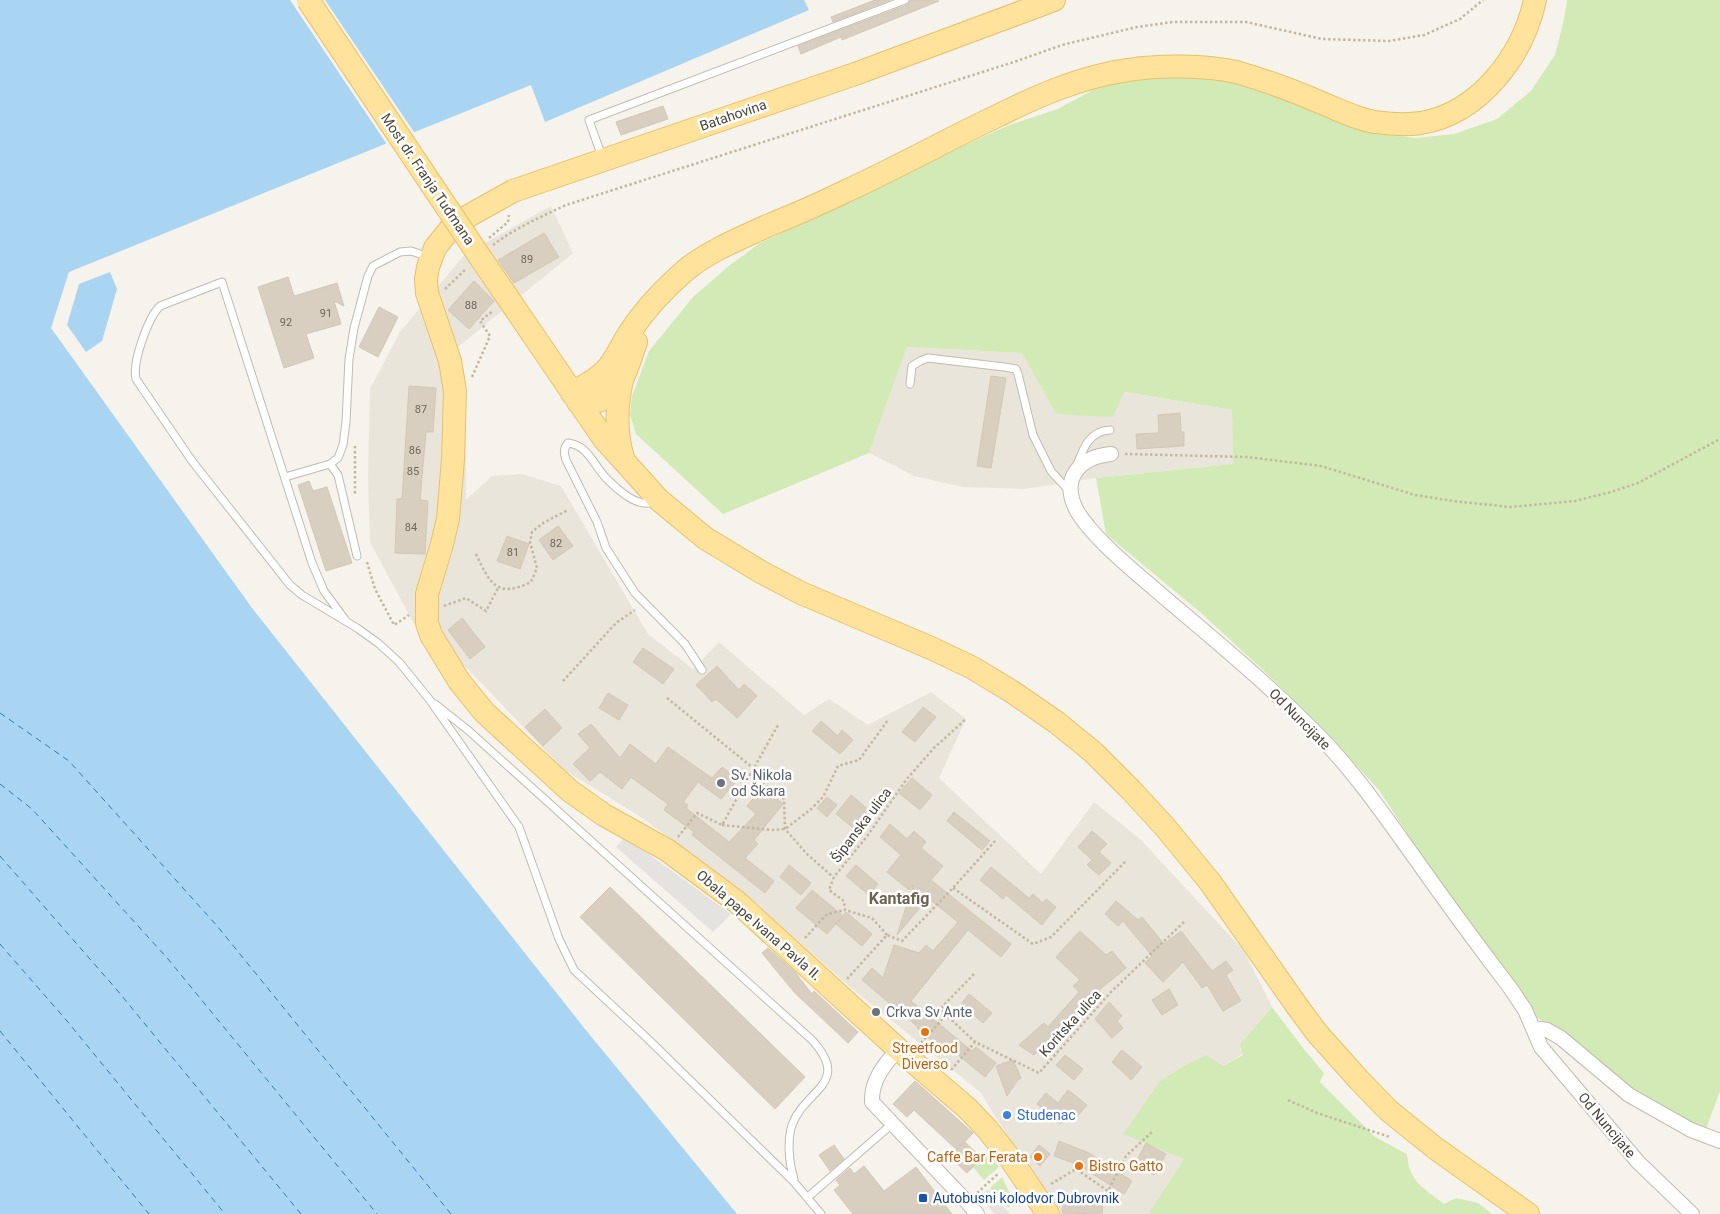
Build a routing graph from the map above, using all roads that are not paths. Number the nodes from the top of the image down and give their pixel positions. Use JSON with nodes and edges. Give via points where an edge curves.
{"nodes":[{"id":1,"x":308,"y":0,"type":"edge"},
{"id":2,"x":905,"y":0,"type":"edge"},
{"id":3,"x":1054,"y":0,"type":"edge"},
{"id":4,"x":1535,"y":0,"type":"edge"},
{"id":5,"x":604,"y":159,"type":"junction"},
{"id":6,"x":430,"y":258,"type":"junction"},
{"id":7,"x":643,"y":315,"type":"junction"},
{"id":8,"x":622,"y":379,"type":"junction"},
{"id":9,"x":910,"y":384,"type":"dead end"},
{"id":10,"x":575,"y":398,"type":"junction"},
{"id":11,"x":1110,"y":430,"type":"dead end"},
{"id":12,"x":1111,"y":454,"type":"road end"},
{"id":13,"x":624,"y":463,"type":"junction"},
{"id":14,"x":330,"y":464,"type":"junction"},
{"id":15,"x":1076,"y":469,"type":"junction"},
{"id":16,"x":285,"y":477,"type":"junction"},
{"id":17,"x":1071,"y":493,"type":"junction"},
{"id":18,"x":659,"y":500,"type":"junction"},
{"id":19,"x":361,"y":555,"type":"road end"},
{"id":20,"x":346,"y":621,"type":"junction"},
{"id":21,"x":702,"y":670,"type":"dead end"},
{"id":22,"x":429,"y":699,"type":"junction"},
{"id":23,"x":1533,"y":1028,"type":"junction"},
{"id":24,"x":903,"y":1053,"type":"junction"},
{"id":25,"x":892,"y":1124,"type":"junction"},
{"id":26,"x":1720,"y":1141,"type":"edge"},
{"id":27,"x":794,"y":1182,"type":"junction"},
{"id":28,"x":808,"y":1197,"type":"junction"},
{"id":29,"x":821,"y":1214,"type":"edge"},
{"id":30,"x":977,"y":1214,"type":"edge"},
{"id":31,"x":1048,"y":1214,"type":"edge"},
{"id":32,"x":1528,"y":1214,"type":"edge"},
{"id":33,"x":1692,"y":1214,"type":"edge"}],
"edges":[{"from":1,"to":10,"type":"main road","name":"Most dr. Franja Tuđmana","bridge":true},
{"from":2,"to":5,"type":"lane","via":[[589,120]]},
{"from":3,"to":5,"type":"main road","name":"Batahovina","via":[[855,74]]},
{"from":4,"to":7,"type":"main road","via":[[1522,39],[1494,81],[1477,97],[1441,117],[1420,123],[1375,122],[1231,71],[1163,67],[1098,75],[1020,104],[872,179],[707,255],[671,283]]},
{"from":5,"to":6,"type":"main road","name":"Batahovina","via":[[512,191],[461,220],[442,238]]},
{"from":6,"to":14,"type":"lane","via":[[411,251],[400,252],[373,266],[368,276],[349,360],[343,445],[338,458]]},
{"from":6,"to":24,"type":"main road","name":"Obala pape Ivana Pavla II.","via":[[427,293],[450,361],[456,391],[448,519],[427,594],[427,623],[431,635],[484,712],[570,791],[604,815],[660,846],[737,902]]},
{"from":7,"to":8,"type":"main road"},
{"from":7,"to":10,"type":"main road","via":[[608,368]]},
{"from":8,"to":10,"type":"main road","via":[[612,393],[598,402],[588,404]]},
{"from":8,"to":13,"type":"main road","via":[[617,426]]},
{"from":9,"to":17,"type":"lane","via":[[912,366],[928,358],[1016,370],[1033,435],[1051,471]]},
{"from":10,"to":13,"type":"main road","name":"Most dr. Franja Tuđmana"},
{"from":11,"to":15,"type":"lane","via":[[1091,437]]},
{"from":12,"to":15,"type":"street","via":[[1086,461]]},
{"from":13,"to":18,"type":"main road","name":"Most dr. Franja Tuđmana"},
{"from":14,"to":16,"type":"lane"},
{"from":14,"to":19,"type":"lane","via":[[338,474]]},
{"from":15,"to":17,"type":"street"},
{"from":16,"to":20,"type":"lane","via":[[318,579]]},
{"from":16,"to":20,"type":"lane","via":[[222,282],[160,306],[146,329],[134,371],[136,379],[192,461],[278,571],[302,595]]},
{"from":17,"to":23,"type":"street","name":"Od Nuncijate","via":[[1077,510],[1098,537],[1320,736],[1373,800],[1511,989]]},
{"from":18,"to":21,"type":"lane","via":[[641,503],[631,499],[606,478],[582,448],[568,443],[565,446],[566,460],[597,522],[606,548],[635,593],[685,644]]},
{"from":18,"to":32,"type":"main road","name":"Most dr. Franja Tuđmana","via":[[705,538],[801,593],[973,668],[1011,691],[1093,752],[1165,827],[1216,890],[1302,1013],[1359,1080],[1388,1110],[1428,1143]]},
{"from":20,"to":22,"type":"lane","via":[[399,662]]},
{"from":22,"to":27,"type":"lane","via":[[519,827],[559,939],[574,970]]},
{"from":22,"to":27,"type":"lane","via":[[469,731],[822,1051],[827,1063],[825,1083],[792,1124],[790,1168]]},
{"from":23,"to":26,"type":"street","via":[[1547,1030],[1561,1038],[1629,1095],[1691,1130]]},
{"from":23,"to":33,"type":"street","name":"Od Nuncijate","via":[[1541,1047],[1606,1125],[1644,1168]]},
{"from":24,"to":25,"type":"street","via":[[883,1066],[871,1092],[872,1102]]},
{"from":24,"to":31,"type":"main road","name":"Obala pape Ivana Pavla II.","via":[[988,1130]]},
{"from":25,"to":28,"type":"lane"},
{"from":25,"to":30,"type":"street"},
{"from":27,"to":28,"type":"lane"},
{"from":28,"to":29,"type":"lane"}]}
